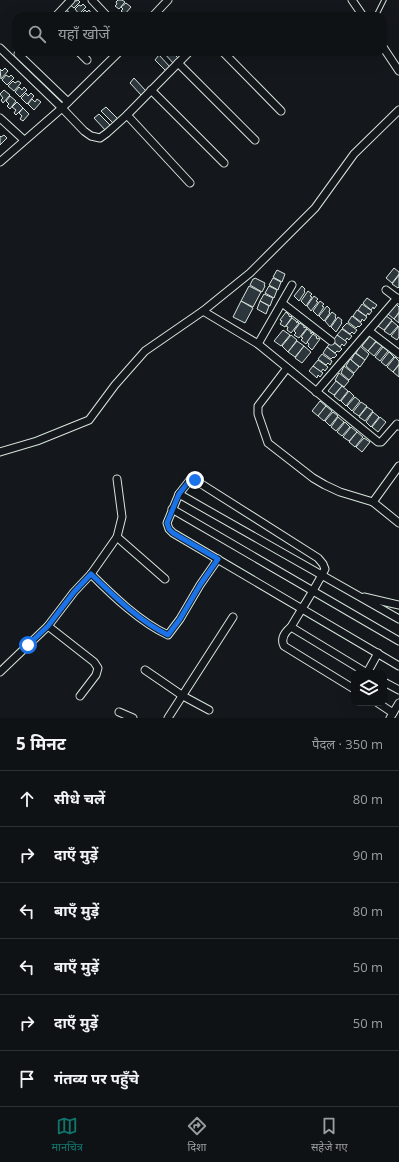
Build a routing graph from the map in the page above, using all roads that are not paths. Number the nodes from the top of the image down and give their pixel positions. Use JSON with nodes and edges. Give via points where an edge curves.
{"nodes":[{"id":1,"x":71,"y":0,"type":"edge"},
{"id":2,"x":92,"y":0,"type":"edge"},
{"id":3,"x":168,"y":0,"type":"edge"},
{"id":4,"x":352,"y":0,"type":"edge"},
{"id":5,"x":384,"y":0,"type":"edge"},
{"id":6,"x":60,"y":12,"type":"edge"},
{"id":7,"x":103,"y":12,"type":"edge"},
{"id":8,"x":157,"y":12,"type":"edge"},
{"id":9,"x":360,"y":12,"type":"edge"},
{"id":10,"x":378,"y":12,"type":"edge"},
{"id":11,"x":0,"y":48,"type":"edge"},
{"id":12,"x":387,"y":53,"type":"edge"},
{"id":13,"x":16,"y":56,"type":"edge"},
{"id":14,"x":22,"y":56,"type":"edge"},
{"id":15,"x":83,"y":56,"type":"edge"},
{"id":16,"x":115,"y":56,"type":"edge"},
{"id":17,"x":185,"y":56,"type":"edge"},
{"id":18,"x":227,"y":56,"type":"edge"},
{"id":19,"x":13,"y":60,"type":"junction"},
{"id":20,"x":87,"y":60,"type":"dead end"},
{"id":21,"x":178,"y":63,"type":"junction"},
{"id":22,"x":399,"y":71,"type":"edge"},
{"id":23,"x":151,"y":90,"type":"junction"},
{"id":24,"x":65,"y":105,"type":"junction"},
{"id":25,"x":399,"y":110,"type":"edge"},
{"id":26,"x":280,"y":111,"type":"dead end"},
{"id":27,"x":126,"y":115,"type":"junction"},
{"id":28,"x":0,"y":118,"type":"edge"},
{"id":29,"x":24,"y":140,"type":"junction"},
{"id":30,"x":255,"y":140,"type":"dead end"},
{"id":31,"x":0,"y":162,"type":"edge"},
{"id":32,"x":224,"y":163,"type":"dead end"},
{"id":33,"x":190,"y":183,"type":"dead end"},
{"id":34,"x":292,"y":285,"type":"dead end"},
{"id":35,"x":386,"y":290,"type":"dead end"},
{"id":36,"x":398,"y":299,"type":"edge"},
{"id":37,"x":282,"y":303,"type":"junction"},
{"id":38,"x":203,"y":311,"type":"junction"},
{"id":39,"x":369,"y":331,"type":"junction"},
{"id":40,"x":331,"y":341,"type":"dead end"},
{"id":41,"x":258,"y":344,"type":"junction"},
{"id":42,"x":399,"y":354,"type":"edge"},
{"id":43,"x":287,"y":368,"type":"junction"},
{"id":44,"x":316,"y":392,"type":"junction"},
{"id":45,"x":398,"y":424,"type":"edge"},
{"id":46,"x":0,"y":452,"type":"edge"},
{"id":47,"x":399,"y":466,"type":"edge"},
{"id":48,"x":117,"y":479,"type":"dead end"},
{"id":49,"x":179,"y":494,"type":"junction"},
{"id":50,"x":373,"y":502,"type":"junction"},
{"id":51,"x":172,"y":509,"type":"junction"},
{"id":52,"x":399,"y":523,"type":"edge"},
{"id":53,"x":117,"y":537,"type":"junction"},
{"id":54,"x":218,"y":559,"type":"junction"},
{"id":55,"x":91,"y":574,"type":"junction"},
{"id":56,"x":322,"y":576,"type":"junction"},
{"id":57,"x":165,"y":579,"type":"dead end"},
{"id":58,"x":313,"y":591,"type":"junction"},
{"id":59,"x":358,"y":596,"type":"junction"},
{"id":60,"x":399,"y":605,"type":"edge"},
{"id":61,"x":302,"y":608,"type":"junction"},
{"id":62,"x":233,"y":617,"type":"dead end"},
{"id":63,"x":399,"y":620,"type":"edge"},
{"id":64,"x":48,"y":626,"type":"junction"},
{"id":65,"x":291,"y":627,"type":"junction"},
{"id":66,"x":399,"y":641,"type":"edge"},
{"id":67,"x":378,"y":653,"type":"junction"},
{"id":68,"x":399,"y":666,"type":"edge"},
{"id":69,"x":145,"y":670,"type":"dead end"},
{"id":70,"x":362,"y":670,"type":"edge"},
{"id":71,"x":369,"y":670,"type":"edge"},
{"id":72,"x":0,"y":672,"type":"edge"},
{"id":73,"x":387,"y":684,"type":"edge"},
{"id":74,"x":351,"y":686,"type":"edge"},
{"id":75,"x":399,"y":690,"type":"edge"},
{"id":76,"x":80,"y":696,"type":"dead end"},
{"id":77,"x":183,"y":696,"type":"junction"},
{"id":78,"x":399,"y":703,"type":"edge"},
{"id":79,"x":382,"y":706,"type":"edge"},
{"id":80,"x":209,"y":710,"type":"dead end"},
{"id":81,"x":119,"y":712,"type":"dead end"},
{"id":82,"x":392,"y":715,"type":"edge"},
{"id":83,"x":132,"y":718,"type":"edge"},
{"id":84,"x":168,"y":718,"type":"edge"}],
"edges":[{"from":1,"to":6,"type":"street"},
{"from":2,"to":7,"type":"street"},
{"from":3,"to":8,"type":"street"},
{"from":4,"to":9,"type":"street"},
{"from":5,"to":10,"type":"lane"},
{"from":11,"to":19,"type":"street"},
{"from":12,"to":22,"type":"street"},
{"from":13,"to":19,"type":"street"},
{"from":14,"to":24,"type":"street"},
{"from":15,"to":20,"type":"street"},
{"from":16,"to":24,"type":"street"},
{"from":17,"to":21,"type":"street"},
{"from":18,"to":26,"type":"street"},
{"from":19,"to":24,"type":"street"},
{"from":21,"to":23,"type":"street"},
{"from":21,"to":30,"type":"street"},
{"from":23,"to":27,"type":"street"},
{"from":23,"to":32,"type":"street"},
{"from":24,"to":27,"type":"street","via":[[84,131],[100,138]]},
{"from":24,"to":29,"type":"street"},
{"from":25,"to":38,"type":"street","via":[[354,154],[315,208],[250,273]]},
{"from":27,"to":33,"type":"street"},
{"from":28,"to":29,"type":"street"},
{"from":29,"to":31,"type":"street"},
{"from":34,"to":37,"type":"street"},
{"from":35,"to":36,"type":"street"},
{"from":36,"to":39,"type":"street"},
{"from":37,"to":40,"type":"street"},
{"from":37,"to":41,"type":"street"},
{"from":38,"to":41,"type":"street"},
{"from":38,"to":46,"type":"street","via":[[145,351],[89,420],[37,441]]},
{"from":39,"to":42,"type":"street"},
{"from":39,"to":44,"type":"street"},
{"from":41,"to":43,"type":"street"},
{"from":43,"to":44,"type":"street"},
{"from":43,"to":50,"type":"street","via":[[258,406],[258,414],[268,443],[325,485]]},
{"from":44,"to":45,"type":"street","via":[[378,442],[381,442]]},
{"from":47,"to":50,"type":"street"},
{"from":48,"to":53,"type":"street","via":[[122,517]]},
{"from":49,"to":51,"type":"street"},
{"from":49,"to":56,"type":"street"},
{"from":49,"to":56,"type":"street","via":[[190,480],[195,480],[318,558],[325,569]]},
{"from":50,"to":52,"type":"street"},
{"from":51,"to":54,"type":"street","via":[[167,523],[169,529]]},
{"from":51,"to":58,"type":"street"},
{"from":53,"to":55,"type":"street"},
{"from":53,"to":57,"type":"street"},
{"from":54,"to":55,"type":"street","via":[[168,635],[116,598]]},
{"from":54,"to":61,"type":"street"},
{"from":55,"to":64,"type":"street"},
{"from":56,"to":58,"type":"street"},
{"from":56,"to":59,"type":"street"},
{"from":58,"to":61,"type":"street"},
{"from":58,"to":66,"type":"street"},
{"from":59,"to":60,"type":"street"},
{"from":59,"to":63,"type":"street"},
{"from":61,"to":65,"type":"street"},
{"from":61,"to":67,"type":"street"},
{"from":62,"to":77,"type":"street"},
{"from":64,"to":72,"type":"street"},
{"from":64,"to":76,"type":"street","via":[[94,662],[98,668],[96,675]]},
{"from":65,"to":70,"type":"street"},
{"from":65,"to":74,"type":"street","via":[[283,636],[284,646]]},
{"from":67,"to":68,"type":"street"},
{"from":67,"to":71,"type":"street"},
{"from":69,"to":77,"type":"street"},
{"from":73,"to":75,"type":"street"},
{"from":77,"to":80,"type":"street"},
{"from":77,"to":84,"type":"street"},
{"from":78,"to":82,"type":"street"},
{"from":79,"to":82,"type":"street"},
{"from":81,"to":83,"type":"street"}]}
